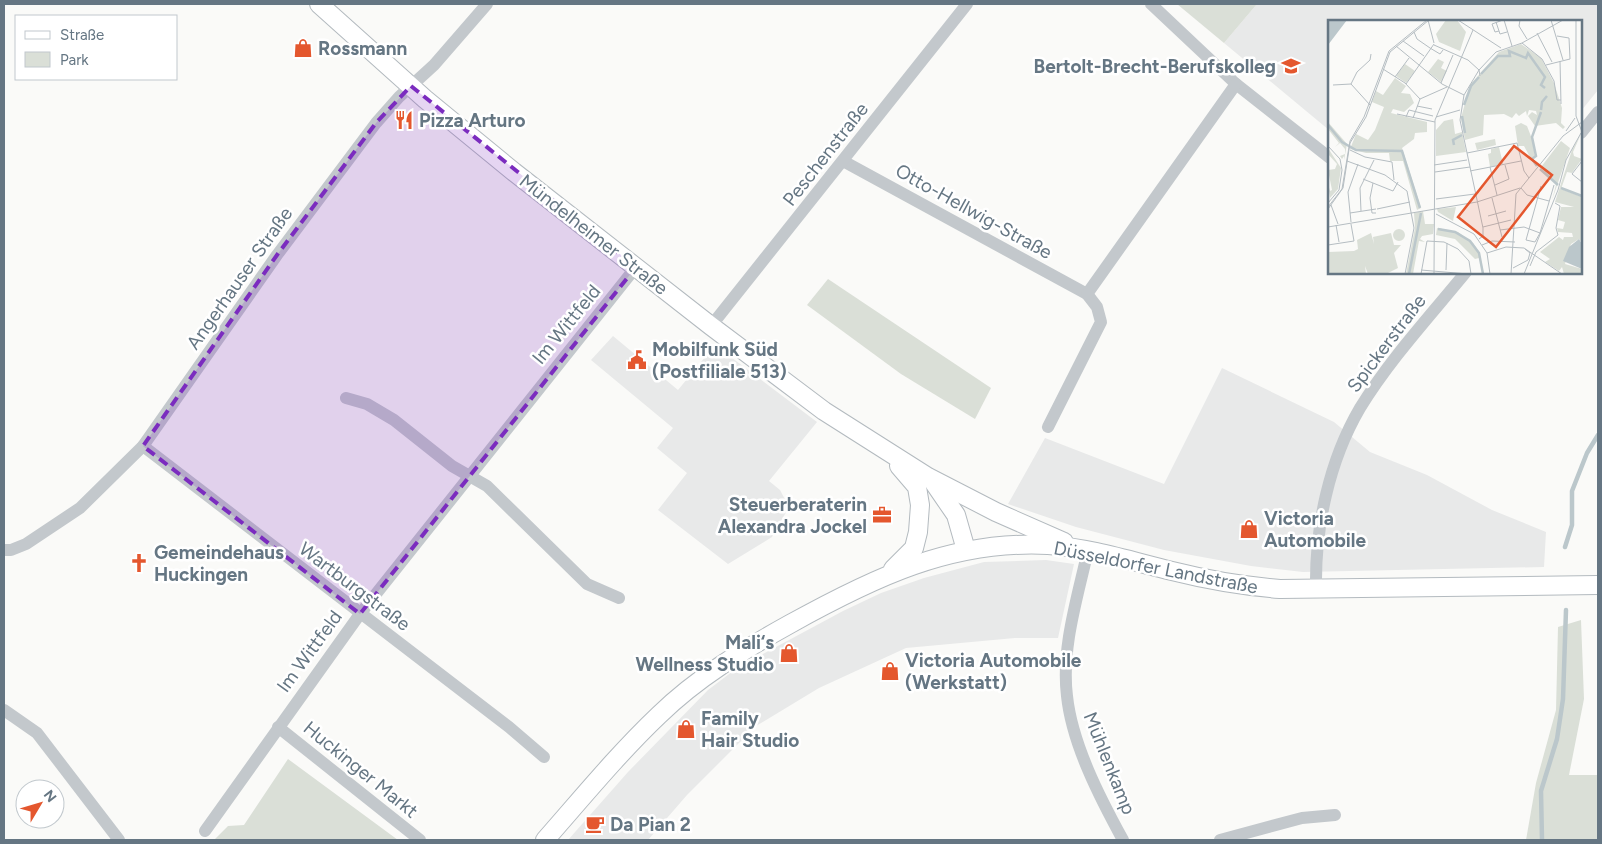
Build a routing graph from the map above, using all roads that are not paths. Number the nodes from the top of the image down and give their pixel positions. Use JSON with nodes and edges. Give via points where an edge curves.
{"nodes":[{"id":1,"x":319,"y":4,"type":"edge"},
{"id":2,"x":487,"y":4,"type":"edge"},
{"id":3,"x":967,"y":4,"type":"edge"},
{"id":4,"x":1151,"y":4,"type":"edge"},
{"id":5,"x":1236,"y":84,"type":"junction"},
{"id":6,"x":411,"y":86,"type":"junction"},
{"id":7,"x":1598,"y":112,"type":"edge"},
{"id":8,"x":1582,"y":132,"type":"edge"},
{"id":9,"x":1328,"y":156,"type":"edge"},
{"id":10,"x":843,"y":161,"type":"junction"},
{"id":11,"x":636,"y":267,"type":"junction"},
{"id":12,"x":1464,"y":274,"type":"edge"},
{"id":13,"x":1087,"y":294,"type":"junction"},
{"id":14,"x":711,"y":326,"type":"junction"},
{"id":15,"x":346,"y":398,"type":"dead end"},
{"id":16,"x":1048,"y":426,"type":"dead end"},
{"id":17,"x":143,"y":446,"type":"junction"},
{"id":18,"x":881,"y":448,"type":"junction"},
{"id":19,"x":470,"y":475,"type":"junction"},
{"id":20,"x":928,"y":478,"type":"junction"},
{"id":21,"x":1084,"y":549,"type":"junction"},
{"id":22,"x":4,"y":550,"type":"edge"},
{"id":23,"x":966,"y":550,"type":"junction"},
{"id":24,"x":887,"y":575,"type":"junction"},
{"id":25,"x":1598,"y":585,"type":"edge"},
{"id":26,"x":1316,"y":588,"type":"junction"},
{"id":27,"x":620,"y":598,"type":"dead end"},
{"id":28,"x":360,"y":614,"type":"junction"},
{"id":29,"x":4,"y":710,"type":"edge"},
{"id":30,"x":278,"y":727,"type":"junction"},
{"id":31,"x":544,"y":757,"type":"dead end"},
{"id":32,"x":1335,"y":815,"type":"dead end"},
{"id":33,"x":205,"y":831,"type":"dead end"},
{"id":34,"x":119,"y":840,"type":"edge"},
{"id":35,"x":420,"y":840,"type":"edge"},
{"id":36,"x":545,"y":840,"type":"edge"},
{"id":37,"x":1123,"y":840,"type":"edge"},
{"id":38,"x":1220,"y":840,"type":"edge"}],
"edges":[{"from":1,"to":6,"type":"main road","name":"Mündelheimer Straße"},
{"from":2,"to":6,"type":"street","name":"Angerhauser Straße","via":[[434,66]]},
{"from":3,"to":10,"type":"street","name":"Peschenstraße"},
{"from":4,"to":5,"type":"street"},
{"from":5,"to":9,"type":"street"},
{"from":5,"to":13,"type":"street"},
{"from":6,"to":11,"type":"main road","name":"Mündelheimer Straße"},
{"from":6,"to":17,"type":"street","name":"Angerhauser Straße","via":[[376,123],[277,255]]},
{"from":7,"to":8,"type":"street"},
{"from":10,"to":13,"type":"street","name":"Otto-Hellwig-Straße"},
{"from":10,"to":14,"type":"street","name":"Peschenstraße"},
{"from":11,"to":14,"type":"main road","name":"Mündelheimer Straße"},
{"from":11,"to":19,"type":"street","name":"Im Wittfeld"},
{"from":12,"to":26,"type":"street","name":"Spickerstraße","via":[[1387,368],[1360,409],[1340,448],[1320,525],[1315,561]]},
{"from":13,"to":16,"type":"street","via":[[1097,307],[1100,322]]},
{"from":14,"to":18,"type":"main road","name":"Mündelheimer Straße","via":[[824,411]]},
{"from":15,"to":19,"type":"street","via":[[367,404],[394,420],[452,466]]},
{"from":17,"to":22,"type":"street","name":"Angerhauser Straße","via":[[80,508],[26,544]]},
{"from":17,"to":28,"type":"street","name":"Wartburgstraße"},
{"from":18,"to":20,"type":"main road","name":"Mündelheimer Straße"},
{"from":18,"to":24,"type":"main road","name":"Mündelheimer Straße","via":[[913,481],[920,505],[914,548]]},
{"from":19,"to":27,"type":"street","via":[[487,486],[587,584]]},
{"from":19,"to":28,"type":"street","name":"Im Wittfeld"},
{"from":20,"to":21,"type":"main road","name":"Mündelheimer Straße","via":[[996,512]]},
{"from":20,"to":23,"type":"main road","name":"Mündelheimer Straße","via":[[956,515]]},
{"from":21,"to":23,"type":"main road","name":"Düsseldorfer Landstraße","via":[[1018,544]]},
{"from":21,"to":26,"type":"main road","name":"Düsseldorfer Landstraße","via":[[1230,584],[1280,589]]},
{"from":21,"to":37,"type":"street","name":"Mühlenkamp","via":[[1068,644],[1066,694],[1078,739]]},
{"from":23,"to":24,"type":"main road","name":"Düsseldorfer Landstraße"},
{"from":24,"to":36,"type":"main road","name":"Düsseldorfer Landstraße","via":[[824,605],[740,652],[694,685],[646,729]]},
{"from":25,"to":26,"type":"main road","name":"Düsseldorfer Landstraße"},
{"from":28,"to":30,"type":"street","name":"Im Wittfeld"},
{"from":28,"to":31,"type":"street","name":"Wartburgstraße"},
{"from":29,"to":34,"type":"street","via":[[37,733]]},
{"from":30,"to":33,"type":"street","name":"Im Wittfeld"},
{"from":30,"to":35,"type":"street","name":"Huckinger Markt"},
{"from":32,"to":38,"type":"street","via":[[1302,818]]}]}
